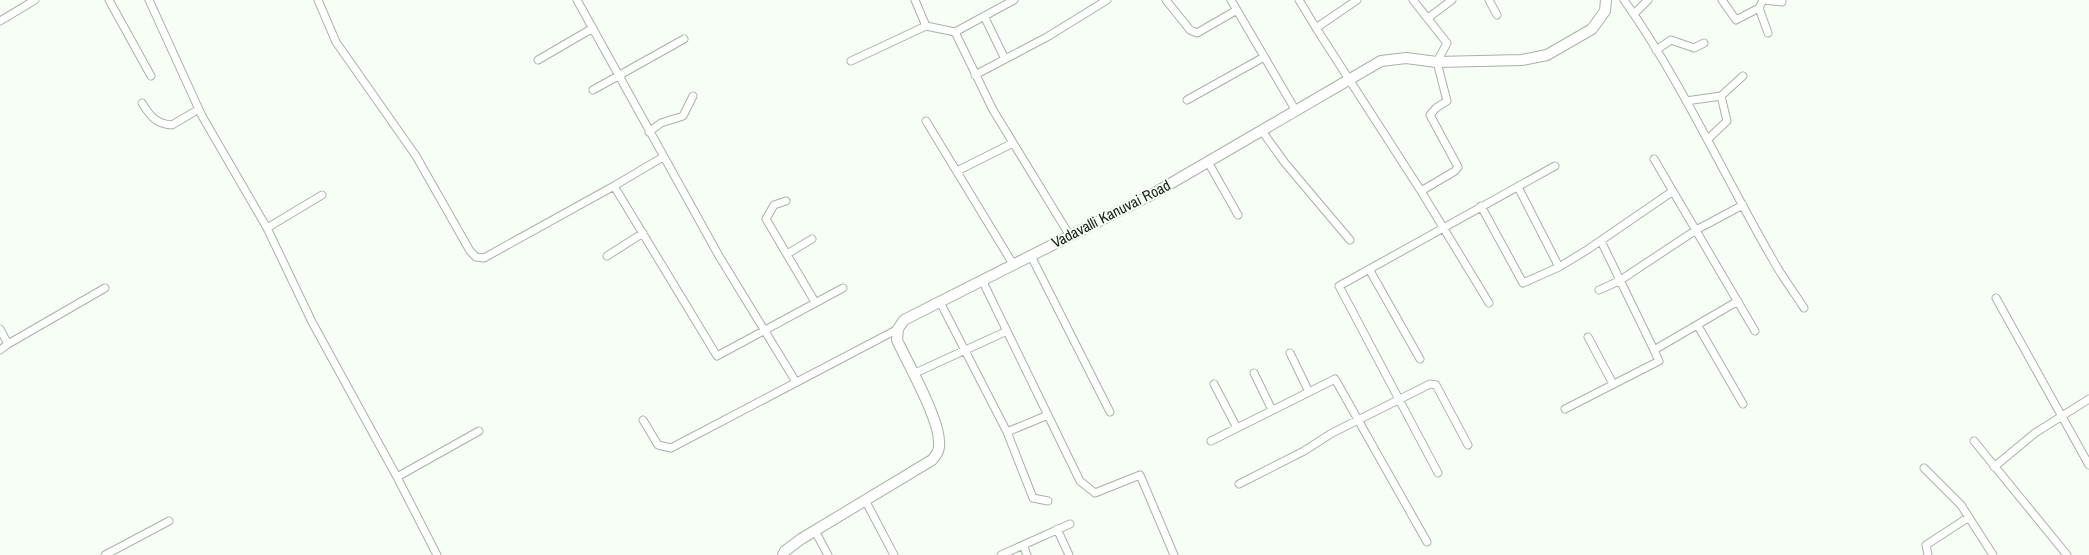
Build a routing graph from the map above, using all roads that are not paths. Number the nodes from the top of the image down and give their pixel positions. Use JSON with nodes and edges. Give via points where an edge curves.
{"nodes":[{"id":1,"x":34,"y":0,"type":"edge"},
{"id":2,"x":109,"y":0,"type":"edge"},
{"id":3,"x":149,"y":0,"type":"edge"},
{"id":4,"x":318,"y":0,"type":"edge"},
{"id":5,"x":578,"y":0,"type":"edge"},
{"id":6,"x":915,"y":0,"type":"edge"},
{"id":7,"x":1014,"y":0,"type":"edge"},
{"id":8,"x":1107,"y":0,"type":"edge"},
{"id":9,"x":1166,"y":0,"type":"edge"},
{"id":10,"x":1231,"y":0,"type":"edge"},
{"id":11,"x":1299,"y":0,"type":"edge"},
{"id":12,"x":1357,"y":0,"type":"edge"},
{"id":13,"x":1413,"y":0,"type":"edge"},
{"id":14,"x":1452,"y":0,"type":"edge"},
{"id":15,"x":1489,"y":0,"type":"edge"},
{"id":16,"x":1606,"y":0,"type":"edge"},
{"id":17,"x":1624,"y":0,"type":"edge"},
{"id":18,"x":1648,"y":0,"type":"edge"},
{"id":19,"x":1722,"y":0,"type":"edge"},
{"id":20,"x":1782,"y":2,"type":"dead end"},
{"id":21,"x":1761,"y":3,"type":"edge"},
{"id":22,"x":1237,"y":10,"type":"junction"},
{"id":23,"x":1634,"y":14,"type":"junction"},
{"id":24,"x":1497,"y":15,"type":"dead end"},
{"id":25,"x":984,"y":16,"type":"junction"},
{"id":26,"x":1428,"y":18,"type":"junction"},
{"id":27,"x":0,"y":21,"type":"edge"},
{"id":28,"x":926,"y":26,"type":"junction"},
{"id":29,"x":593,"y":28,"type":"junction"},
{"id":30,"x":1316,"y":28,"type":"junction"},
{"id":31,"x":955,"y":32,"type":"junction"},
{"id":32,"x":1768,"y":33,"type":"dead end"},
{"id":33,"x":684,"y":39,"type":"dead end"},
{"id":34,"x":1704,"y":43,"type":"dead end"},
{"id":35,"x":1656,"y":50,"type":"junction"},
{"id":36,"x":1264,"y":57,"type":"junction"},
{"id":37,"x":1005,"y":59,"type":"junction"},
{"id":38,"x":538,"y":60,"type":"dead end"},
{"id":39,"x":851,"y":61,"type":"dead end"},
{"id":40,"x":1437,"y":62,"type":"junction"},
{"id":41,"x":618,"y":75,"type":"junction"},
{"id":42,"x":975,"y":75,"type":"junction"},
{"id":43,"x":151,"y":76,"type":"dead end"},
{"id":44,"x":1743,"y":76,"type":"dead end"},
{"id":45,"x":1349,"y":80,"type":"junction"},
{"id":46,"x":593,"y":90,"type":"dead end"},
{"id":47,"x":693,"y":96,"type":"dead end"},
{"id":48,"x":1721,"y":96,"type":"junction"},
{"id":49,"x":1187,"y":100,"type":"dead end"},
{"id":50,"x":1686,"y":101,"type":"junction"},
{"id":51,"x":142,"y":103,"type":"dead end"},
{"id":52,"x":199,"y":110,"type":"junction"},
{"id":53,"x":1296,"y":112,"type":"junction"},
{"id":54,"x":926,"y":121,"type":"dead end"},
{"id":55,"x":1262,"y":131,"type":"junction"},
{"id":56,"x":649,"y":132,"type":"junction"},
{"id":57,"x":1708,"y":139,"type":"junction"},
{"id":58,"x":1013,"y":143,"type":"junction"},
{"id":59,"x":663,"y":157,"type":"junction"},
{"id":60,"x":1654,"y":159,"type":"dead end"},
{"id":61,"x":1208,"y":162,"type":"junction"},
{"id":62,"x":1554,"y":166,"type":"dead end"},
{"id":63,"x":957,"y":171,"type":"junction"},
{"id":64,"x":614,"y":186,"type":"junction"},
{"id":65,"x":1518,"y":187,"type":"junction"},
{"id":66,"x":1421,"y":191,"type":"junction"},
{"id":67,"x":1673,"y":191,"type":"junction"},
{"id":68,"x":322,"y":195,"type":"dead end"},
{"id":69,"x":786,"y":201,"type":"dead end"},
{"id":70,"x":1743,"y":204,"type":"junction"},
{"id":71,"x":1481,"y":206,"type":"junction"},
{"id":72,"x":1238,"y":215,"type":"dead end"},
{"id":73,"x":267,"y":228,"type":"junction"},
{"id":74,"x":1443,"y":228,"type":"junction"},
{"id":75,"x":1696,"y":230,"type":"junction"},
{"id":76,"x":642,"y":233,"type":"junction"},
{"id":77,"x":1070,"y":236,"type":"junction"},
{"id":78,"x":812,"y":239,"type":"dead end"},
{"id":79,"x":1350,"y":240,"type":"dead end"},
{"id":80,"x":1601,"y":241,"type":"junction"},
{"id":81,"x":787,"y":254,"type":"junction"},
{"id":82,"x":607,"y":256,"type":"dead end"},
{"id":83,"x":1031,"y":256,"type":"junction"},
{"id":84,"x":1014,"y":264,"type":"junction"},
{"id":85,"x":1560,"y":267,"type":"junction"},
{"id":86,"x":1369,"y":269,"type":"junction"},
{"id":87,"x":982,"y":280,"type":"junction"},
{"id":88,"x":1619,"y":281,"type":"junction"},
{"id":89,"x":105,"y":288,"type":"dead end"},
{"id":90,"x":843,"y":288,"type":"dead end"},
{"id":91,"x":1599,"y":290,"type":"dead end"},
{"id":92,"x":1996,"y":298,"type":"dead end"},
{"id":93,"x":1738,"y":301,"type":"junction"},
{"id":94,"x":815,"y":302,"type":"junction"},
{"id":95,"x":940,"y":302,"type":"junction"},
{"id":96,"x":1489,"y":303,"type":"dead end"},
{"id":97,"x":1804,"y":308,"type":"dead end"},
{"id":98,"x":1698,"y":326,"type":"junction"},
{"id":99,"x":0,"y":329,"type":"edge"},
{"id":100,"x":898,"y":329,"type":"junction"},
{"id":101,"x":765,"y":330,"type":"junction"},
{"id":102,"x":1007,"y":331,"type":"junction"},
{"id":103,"x":1755,"y":331,"type":"dead end"},
{"id":104,"x":1588,"y":338,"type":"dead end"},
{"id":105,"x":8,"y":344,"type":"junction"},
{"id":106,"x":0,"y":350,"type":"edge"},
{"id":107,"x":1654,"y":350,"type":"junction"},
{"id":108,"x":965,"y":351,"type":"junction"},
{"id":109,"x":1290,"y":353,"type":"dead end"},
{"id":110,"x":1420,"y":359,"type":"dead end"},
{"id":111,"x":1254,"y":372,"type":"dead end"},
{"id":112,"x":913,"y":374,"type":"junction"},
{"id":113,"x":796,"y":382,"type":"junction"},
{"id":114,"x":1214,"y":384,"type":"dead end"},
{"id":115,"x":1614,"y":384,"type":"junction"},
{"id":116,"x":1310,"y":392,"type":"junction"},
{"id":117,"x":1399,"y":398,"type":"junction"},
{"id":118,"x":2089,"y":399,"type":"edge"},
{"id":119,"x":1743,"y":404,"type":"dead end"},
{"id":120,"x":1565,"y":409,"type":"dead end"},
{"id":121,"x":1272,"y":410,"type":"junction"},
{"id":122,"x":1110,"y":412,"type":"dead end"},
{"id":123,"x":1048,"y":415,"type":"junction"},
{"id":124,"x":2062,"y":416,"type":"junction"},
{"id":125,"x":1358,"y":419,"type":"junction"},
{"id":126,"x":643,"y":420,"type":"dead end"},
{"id":127,"x":1237,"y":428,"type":"junction"},
{"id":128,"x":479,"y":431,"type":"dead end"},
{"id":129,"x":1007,"y":432,"type":"junction"},
{"id":130,"x":1974,"y":441,"type":"dead end"},
{"id":131,"x":1211,"y":442,"type":"dead end"},
{"id":132,"x":1468,"y":445,"type":"dead end"},
{"id":133,"x":2089,"y":465,"type":"edge"},
{"id":134,"x":1994,"y":466,"type":"junction"},
{"id":135,"x":1924,"y":468,"type":"dead end"},
{"id":136,"x":1438,"y":473,"type":"dead end"},
{"id":137,"x":396,"y":477,"type":"junction"},
{"id":138,"x":1239,"y":484,"type":"dead end"},
{"id":139,"x":865,"y":500,"type":"junction"},
{"id":140,"x":1048,"y":501,"type":"dead end"},
{"id":141,"x":1969,"y":517,"type":"junction"},
{"id":142,"x":169,"y":521,"type":"dead end"},
{"id":143,"x":1070,"y":524,"type":"dead end"},
{"id":144,"x":1057,"y":530,"type":"junction"},
{"id":145,"x":815,"y":531,"type":"junction"},
{"id":146,"x":1427,"y":542,"type":"dead end"},
{"id":147,"x":1022,"y":545,"type":"junction"},
{"id":148,"x":105,"y":555,"type":"edge"},
{"id":149,"x":437,"y":555,"type":"edge"},
{"id":150,"x":782,"y":555,"type":"edge"},
{"id":151,"x":828,"y":555,"type":"edge"},
{"id":152,"x":894,"y":555,"type":"edge"},
{"id":153,"x":1001,"y":555,"type":"edge"},
{"id":154,"x":1027,"y":555,"type":"edge"},
{"id":155,"x":1069,"y":555,"type":"edge"},
{"id":156,"x":1174,"y":555,"type":"edge"},
{"id":157,"x":1928,"y":555,"type":"edge"},
{"id":158,"x":1992,"y":555,"type":"edge"},
{"id":159,"x":2068,"y":555,"type":"edge"}],
"edges":[{"from":1,"to":27,"type":"street"},
{"from":2,"to":43,"type":"street"},
{"from":3,"to":52,"type":"street"},
{"from":4,"to":64,"type":"street","via":[[336,42],[416,156],[476,257],[484,258]]},
{"from":5,"to":29,"type":"street"},
{"from":6,"to":28,"type":"street"},
{"from":7,"to":25,"type":"street"},
{"from":8,"to":37,"type":"street"},
{"from":9,"to":22,"type":"street","via":[[1196,33]]},
{"from":10,"to":22,"type":"street"},
{"from":11,"to":30,"type":"street"},
{"from":12,"to":30,"type":"street"},
{"from":13,"to":26,"type":"street"},
{"from":14,"to":26,"type":"street"},
{"from":15,"to":24,"type":"street"},
{"from":16,"to":40,"type":"street","name":"Vadavalli Kanuvai Road","via":[[1605,11],[1592,29],[1547,55],[1522,60]]},
{"from":17,"to":23,"type":"street"},
{"from":18,"to":23,"type":"street"},
{"from":19,"to":21,"type":"street","via":[[1736,20]]},
{"from":20,"to":21,"type":"street"},
{"from":21,"to":32,"type":"street"},
{"from":22,"to":36,"type":"street"},
{"from":23,"to":35,"type":"street"},
{"from":25,"to":31,"type":"street"},
{"from":25,"to":37,"type":"street"},
{"from":26,"to":40,"type":"street","via":[[1448,43]]},
{"from":28,"to":31,"type":"street"},
{"from":28,"to":39,"type":"street"},
{"from":29,"to":38,"type":"street"},
{"from":29,"to":41,"type":"street"},
{"from":30,"to":45,"type":"street"},
{"from":31,"to":42,"type":"street"},
{"from":33,"to":41,"type":"street"},
{"from":34,"to":35,"type":"street","via":[[1694,48],[1671,40]]},
{"from":35,"to":50,"type":"street"},
{"from":36,"to":49,"type":"street"},
{"from":36,"to":53,"type":"street"},
{"from":37,"to":42,"type":"street"},
{"from":40,"to":45,"type":"street","name":"Vadavalli Kanuvai Road","via":[[1406,58],[1381,61]]},
{"from":40,"to":66,"type":"street","via":[[1447,101],[1430,115],[1458,167]]},
{"from":41,"to":46,"type":"street"},
{"from":41,"to":56,"type":"street"},
{"from":42,"to":58,"type":"street"},
{"from":44,"to":48,"type":"street"},
{"from":45,"to":53,"type":"street","name":"Vadavalli Kanuvai Road"},
{"from":45,"to":66,"type":"street"},
{"from":47,"to":56,"type":"street","via":[[683,116],[661,123]]},
{"from":48,"to":50,"type":"street"},
{"from":48,"to":57,"type":"street","via":[[1727,121]]},
{"from":50,"to":57,"type":"street"},
{"from":51,"to":52,"type":"street","via":[[151,118],[172,126]]},
{"from":52,"to":73,"type":"street"},
{"from":53,"to":55,"type":"street","name":"Vadavalli Kanuvai Road"},
{"from":54,"to":63,"type":"street"},
{"from":55,"to":61,"type":"street","name":"Vadavalli Kanuvai Road"},
{"from":55,"to":79,"type":"street"},
{"from":56,"to":59,"type":"street"},
{"from":57,"to":70,"type":"street"},
{"from":58,"to":63,"type":"street"},
{"from":58,"to":77,"type":"street"},
{"from":59,"to":64,"type":"street"},
{"from":59,"to":101,"type":"street"},
{"from":60,"to":67,"type":"street"},
{"from":61,"to":72,"type":"street"},
{"from":61,"to":77,"type":"street","name":"Vadavalli Kanuvai Road"},
{"from":62,"to":65,"type":"street"},
{"from":63,"to":84,"type":"street"},
{"from":64,"to":76,"type":"street"},
{"from":65,"to":71,"type":"street"},
{"from":65,"to":85,"type":"street"},
{"from":66,"to":74,"type":"street"},
{"from":67,"to":75,"type":"street"},
{"from":67,"to":80,"type":"street"},
{"from":68,"to":73,"type":"street"},
{"from":69,"to":81,"type":"street","via":[[774,205],[766,219]]},
{"from":70,"to":75,"type":"street"},
{"from":70,"to":97,"type":"street","via":[[1774,262]]},
{"from":71,"to":74,"type":"street"},
{"from":71,"to":85,"type":"street","via":[[1522,283]]},
{"from":73,"to":137,"type":"street","via":[[312,322]]},
{"from":74,"to":86,"type":"street"},
{"from":74,"to":96,"type":"street"},
{"from":75,"to":88,"type":"street"},
{"from":75,"to":93,"type":"street"},
{"from":76,"to":82,"type":"street"},
{"from":76,"to":101,"type":"street","via":[[717,356]]},
{"from":77,"to":83,"type":"street","name":"Vadavalli Kanuvai Road"},
{"from":78,"to":81,"type":"street"},
{"from":80,"to":85,"type":"street"},
{"from":80,"to":88,"type":"street"},
{"from":81,"to":94,"type":"street"},
{"from":83,"to":84,"type":"street","name":"Vadavalli Kanuvai Road"},
{"from":83,"to":122,"type":"street"},
{"from":84,"to":87,"type":"street","name":"Vadavalli Kanuvai Road"},
{"from":86,"to":110,"type":"street"},
{"from":86,"to":117,"type":"street","via":[[1338,286]]},
{"from":87,"to":95,"type":"street","name":"Vadavalli Kanuvai Road"},
{"from":87,"to":102,"type":"street"},
{"from":88,"to":91,"type":"street"},
{"from":88,"to":107,"type":"street"},
{"from":89,"to":105,"type":"street"},
{"from":90,"to":94,"type":"street"},
{"from":92,"to":124,"type":"street"},
{"from":93,"to":98,"type":"street"},
{"from":93,"to":103,"type":"street"},
{"from":94,"to":101,"type":"street"},
{"from":95,"to":100,"type":"street","name":"Vadavalli Kanuvai Road","via":[[904,320]]},
{"from":95,"to":108,"type":"street"},
{"from":98,"to":107,"type":"street"},
{"from":98,"to":119,"type":"street"},
{"from":99,"to":105,"type":"street"},
{"from":100,"to":112,"type":"street","via":[[897,340]]},
{"from":100,"to":113,"type":"street"},
{"from":101,"to":113,"type":"street"},
{"from":102,"to":108,"type":"street"},
{"from":102,"to":123,"type":"street"},
{"from":104,"to":115,"type":"street"},
{"from":105,"to":106,"type":"street"},
{"from":107,"to":115,"type":"street","via":[[1659,361]]},
{"from":108,"to":112,"type":"street"},
{"from":108,"to":129,"type":"street"},
{"from":109,"to":116,"type":"street"},
{"from":111,"to":121,"type":"street"},
{"from":112,"to":139,"type":"street","via":[[934,420],[940,442],[938,452],[932,460]]},
{"from":113,"to":126,"type":"street","via":[[671,448],[658,445]]},
{"from":114,"to":127,"type":"street"},
{"from":115,"to":120,"type":"street"},
{"from":116,"to":121,"type":"street"},
{"from":116,"to":125,"type":"street","via":[[1335,379]]},
{"from":117,"to":125,"type":"street"},
{"from":117,"to":132,"type":"street","via":[[1430,384],[1436,385]]},
{"from":117,"to":136,"type":"street"},
{"from":118,"to":124,"type":"street"},
{"from":121,"to":127,"type":"street"},
{"from":123,"to":129,"type":"street"},
{"from":123,"to":156,"type":"street","via":[[1080,481],[1095,493],[1140,476]]},
{"from":124,"to":133,"type":"street"},
{"from":124,"to":134,"type":"street"},
{"from":125,"to":138,"type":"street"},
{"from":125,"to":146,"type":"street"},
{"from":127,"to":131,"type":"street"},
{"from":128,"to":137,"type":"street"},
{"from":129,"to":140,"type":"street","via":[[1034,498]]},
{"from":130,"to":134,"type":"street"},
{"from":134,"to":159,"type":"street"},
{"from":135,"to":141,"type":"street"},
{"from":137,"to":149,"type":"street"},
{"from":139,"to":145,"type":"street"},
{"from":139,"to":152,"type":"street"},
{"from":141,"to":157,"type":"street","via":[[1926,545]]},
{"from":141,"to":158,"type":"street"},
{"from":142,"to":148,"type":"street"},
{"from":143,"to":144,"type":"street"},
{"from":144,"to":147,"type":"street"},
{"from":144,"to":155,"type":"street"},
{"from":145,"to":150,"type":"street"},
{"from":145,"to":151,"type":"street"},
{"from":147,"to":153,"type":"street"},
{"from":147,"to":154,"type":"street"}]}
